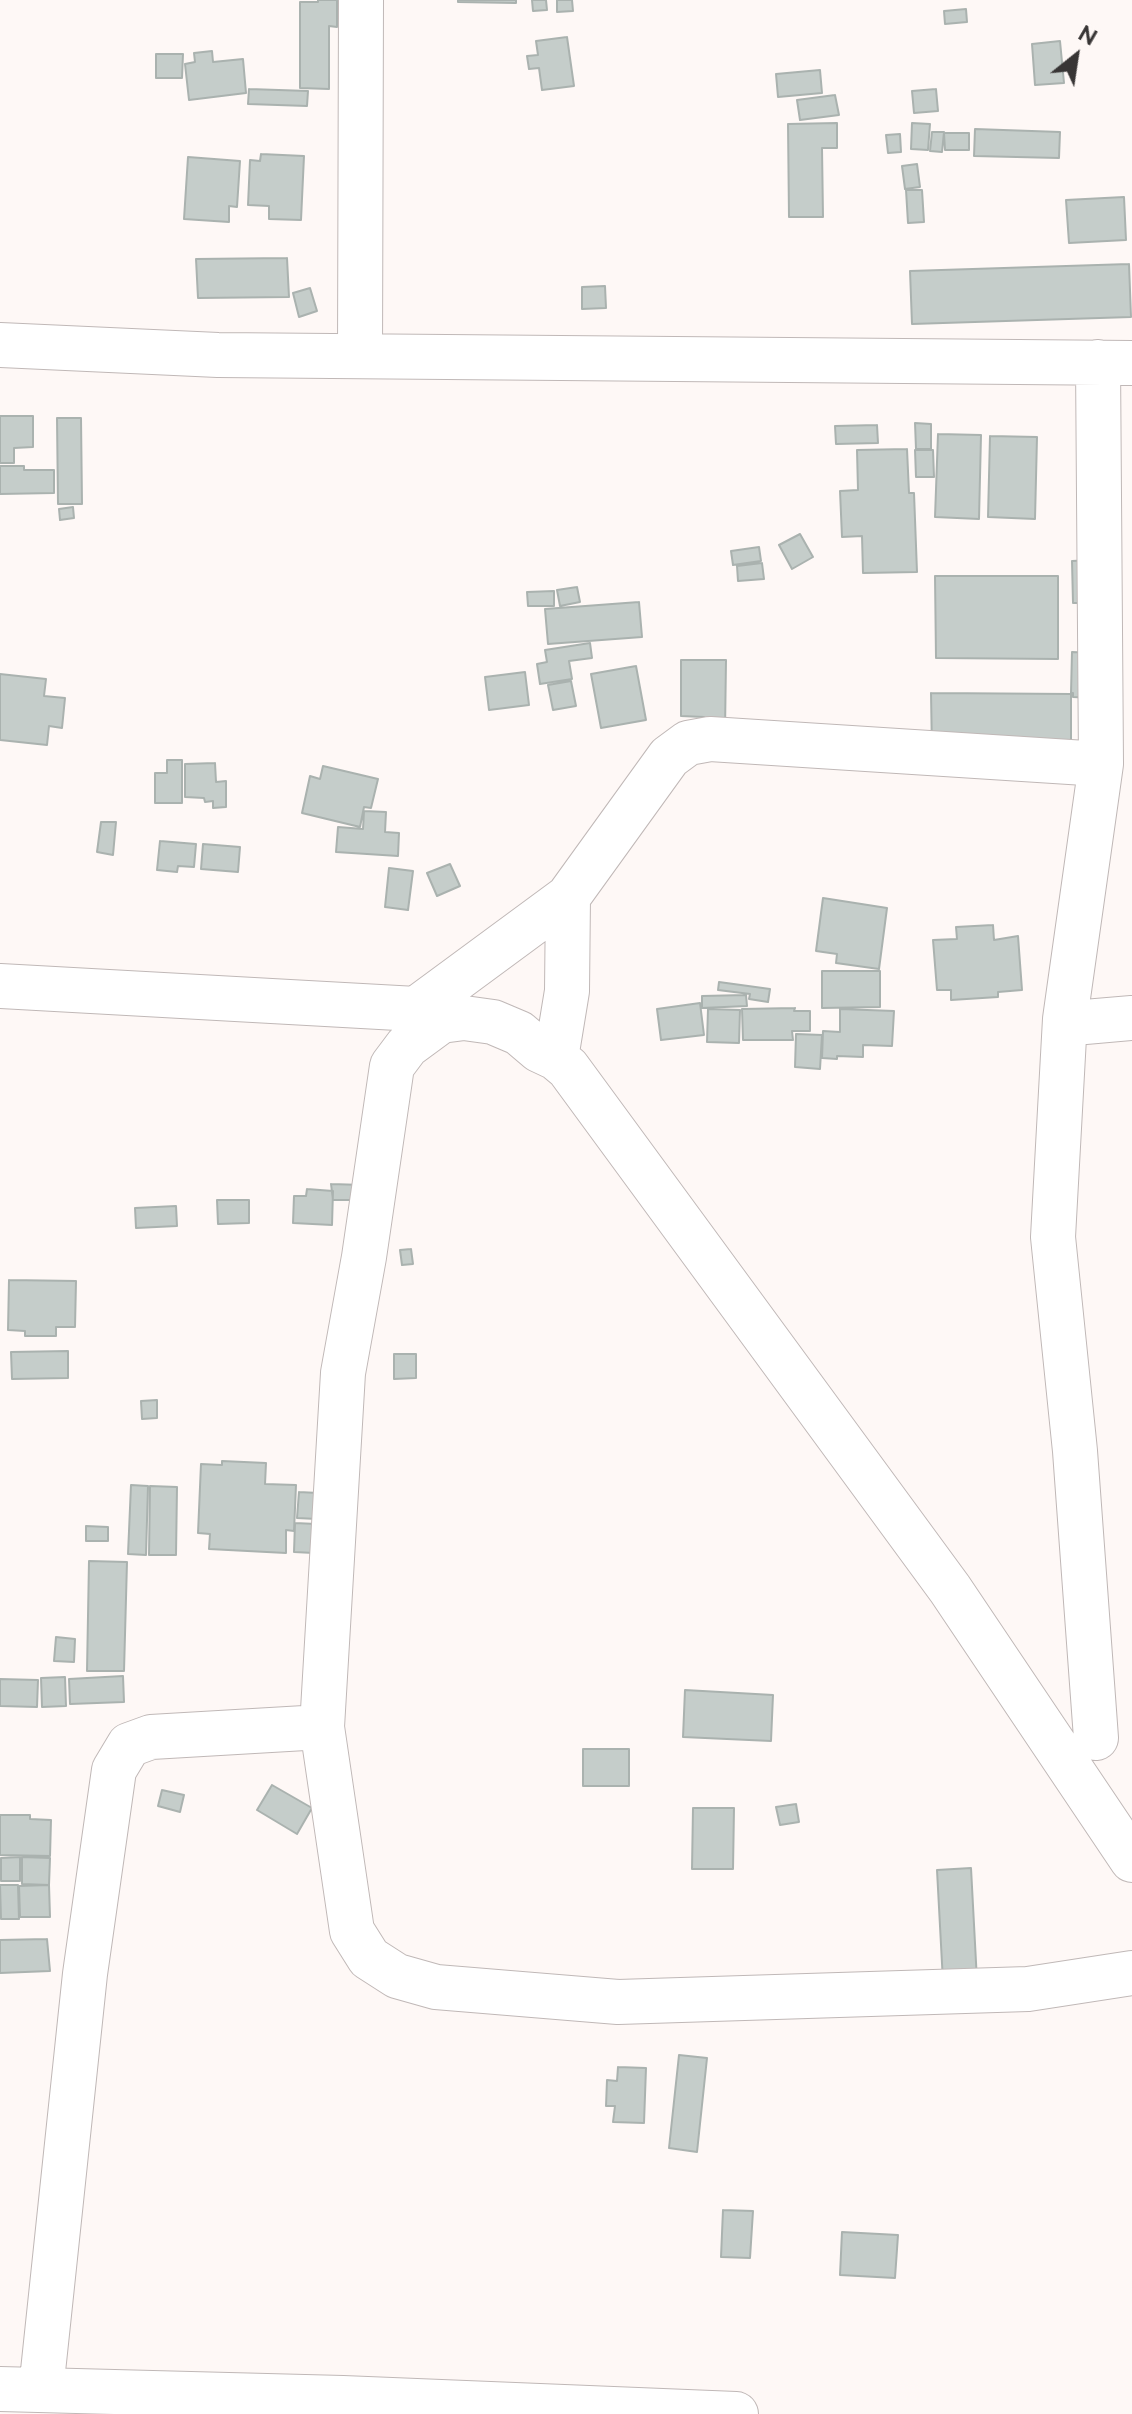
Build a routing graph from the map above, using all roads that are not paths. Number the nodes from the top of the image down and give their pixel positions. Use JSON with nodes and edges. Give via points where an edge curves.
{"nodes":[{"id":1,"x":361,"y":0,"type":"edge"},
{"id":2,"x":0,"y":345,"type":"edge"},
{"id":3,"x":360,"y":356,"type":"junction"},
{"id":4,"x":1115,"y":362,"type":"edge"},
{"id":5,"x":1101,"y":764,"type":"junction"},
{"id":6,"x":568,"y":897,"type":"junction"},
{"id":7,"x":0,"y":986,"type":"edge"},
{"id":8,"x":428,"y":1015,"type":"junction"},
{"id":9,"x":1132,"y":1018,"type":"edge"},
{"id":10,"x":1065,"y":1019,"type":"junction"},
{"id":11,"x":556,"y":1058,"type":"junction"},
{"id":12,"x":322,"y":1727,"type":"junction"},
{"id":13,"x":1049,"y":1736,"type":"junction"},
{"id":14,"x":1114,"y":1739,"type":"edge"},
{"id":15,"x":1132,"y":1860,"type":"edge"},
{"id":16,"x":1132,"y":1973,"type":"edge"},
{"id":17,"x":21,"y":2390,"type":"edge"},
{"id":18,"x":343,"y":2406,"type":"edge"},
{"id":19,"x":736,"y":2414,"type":"edge"}],
"edges":[{"from":1,"to":3,"type":"street"},
{"from":2,"to":3,"type":"street"},
{"from":3,"to":4,"type":"street"},
{"from":4,"to":5,"type":"street"},
{"from":5,"to":6,"type":"street","via":[[710,739],[688,743],[669,757]]},
{"from":5,"to":10,"type":"street"},
{"from":6,"to":8,"type":"street"},
{"from":6,"to":11,"type":"street","via":[[567,991]]},
{"from":7,"to":8,"type":"street"},
{"from":8,"to":11,"type":"street","via":[[493,1022]]},
{"from":8,"to":12,"type":"street","via":[[392,1066],[387,1087],[343,1373]]},
{"from":9,"to":10,"type":"street"},
{"from":10,"to":14,"type":"street","via":[[1053,1237]]},
{"from":11,"to":13,"type":"street","via":[[950,1589]]},
{"from":12,"to":16,"type":"street","via":[[352,1931],[369,1958],[397,1976],[436,1987],[618,2002],[1028,1989]]},
{"from":12,"to":17,"type":"street","via":[[151,1737],[129,1745],[114,1770]]},
{"from":13,"to":14,"type":"street"},
{"from":13,"to":15,"type":"street"},
{"from":17,"to":18,"type":"street"},
{"from":18,"to":19,"type":"street"}]}
